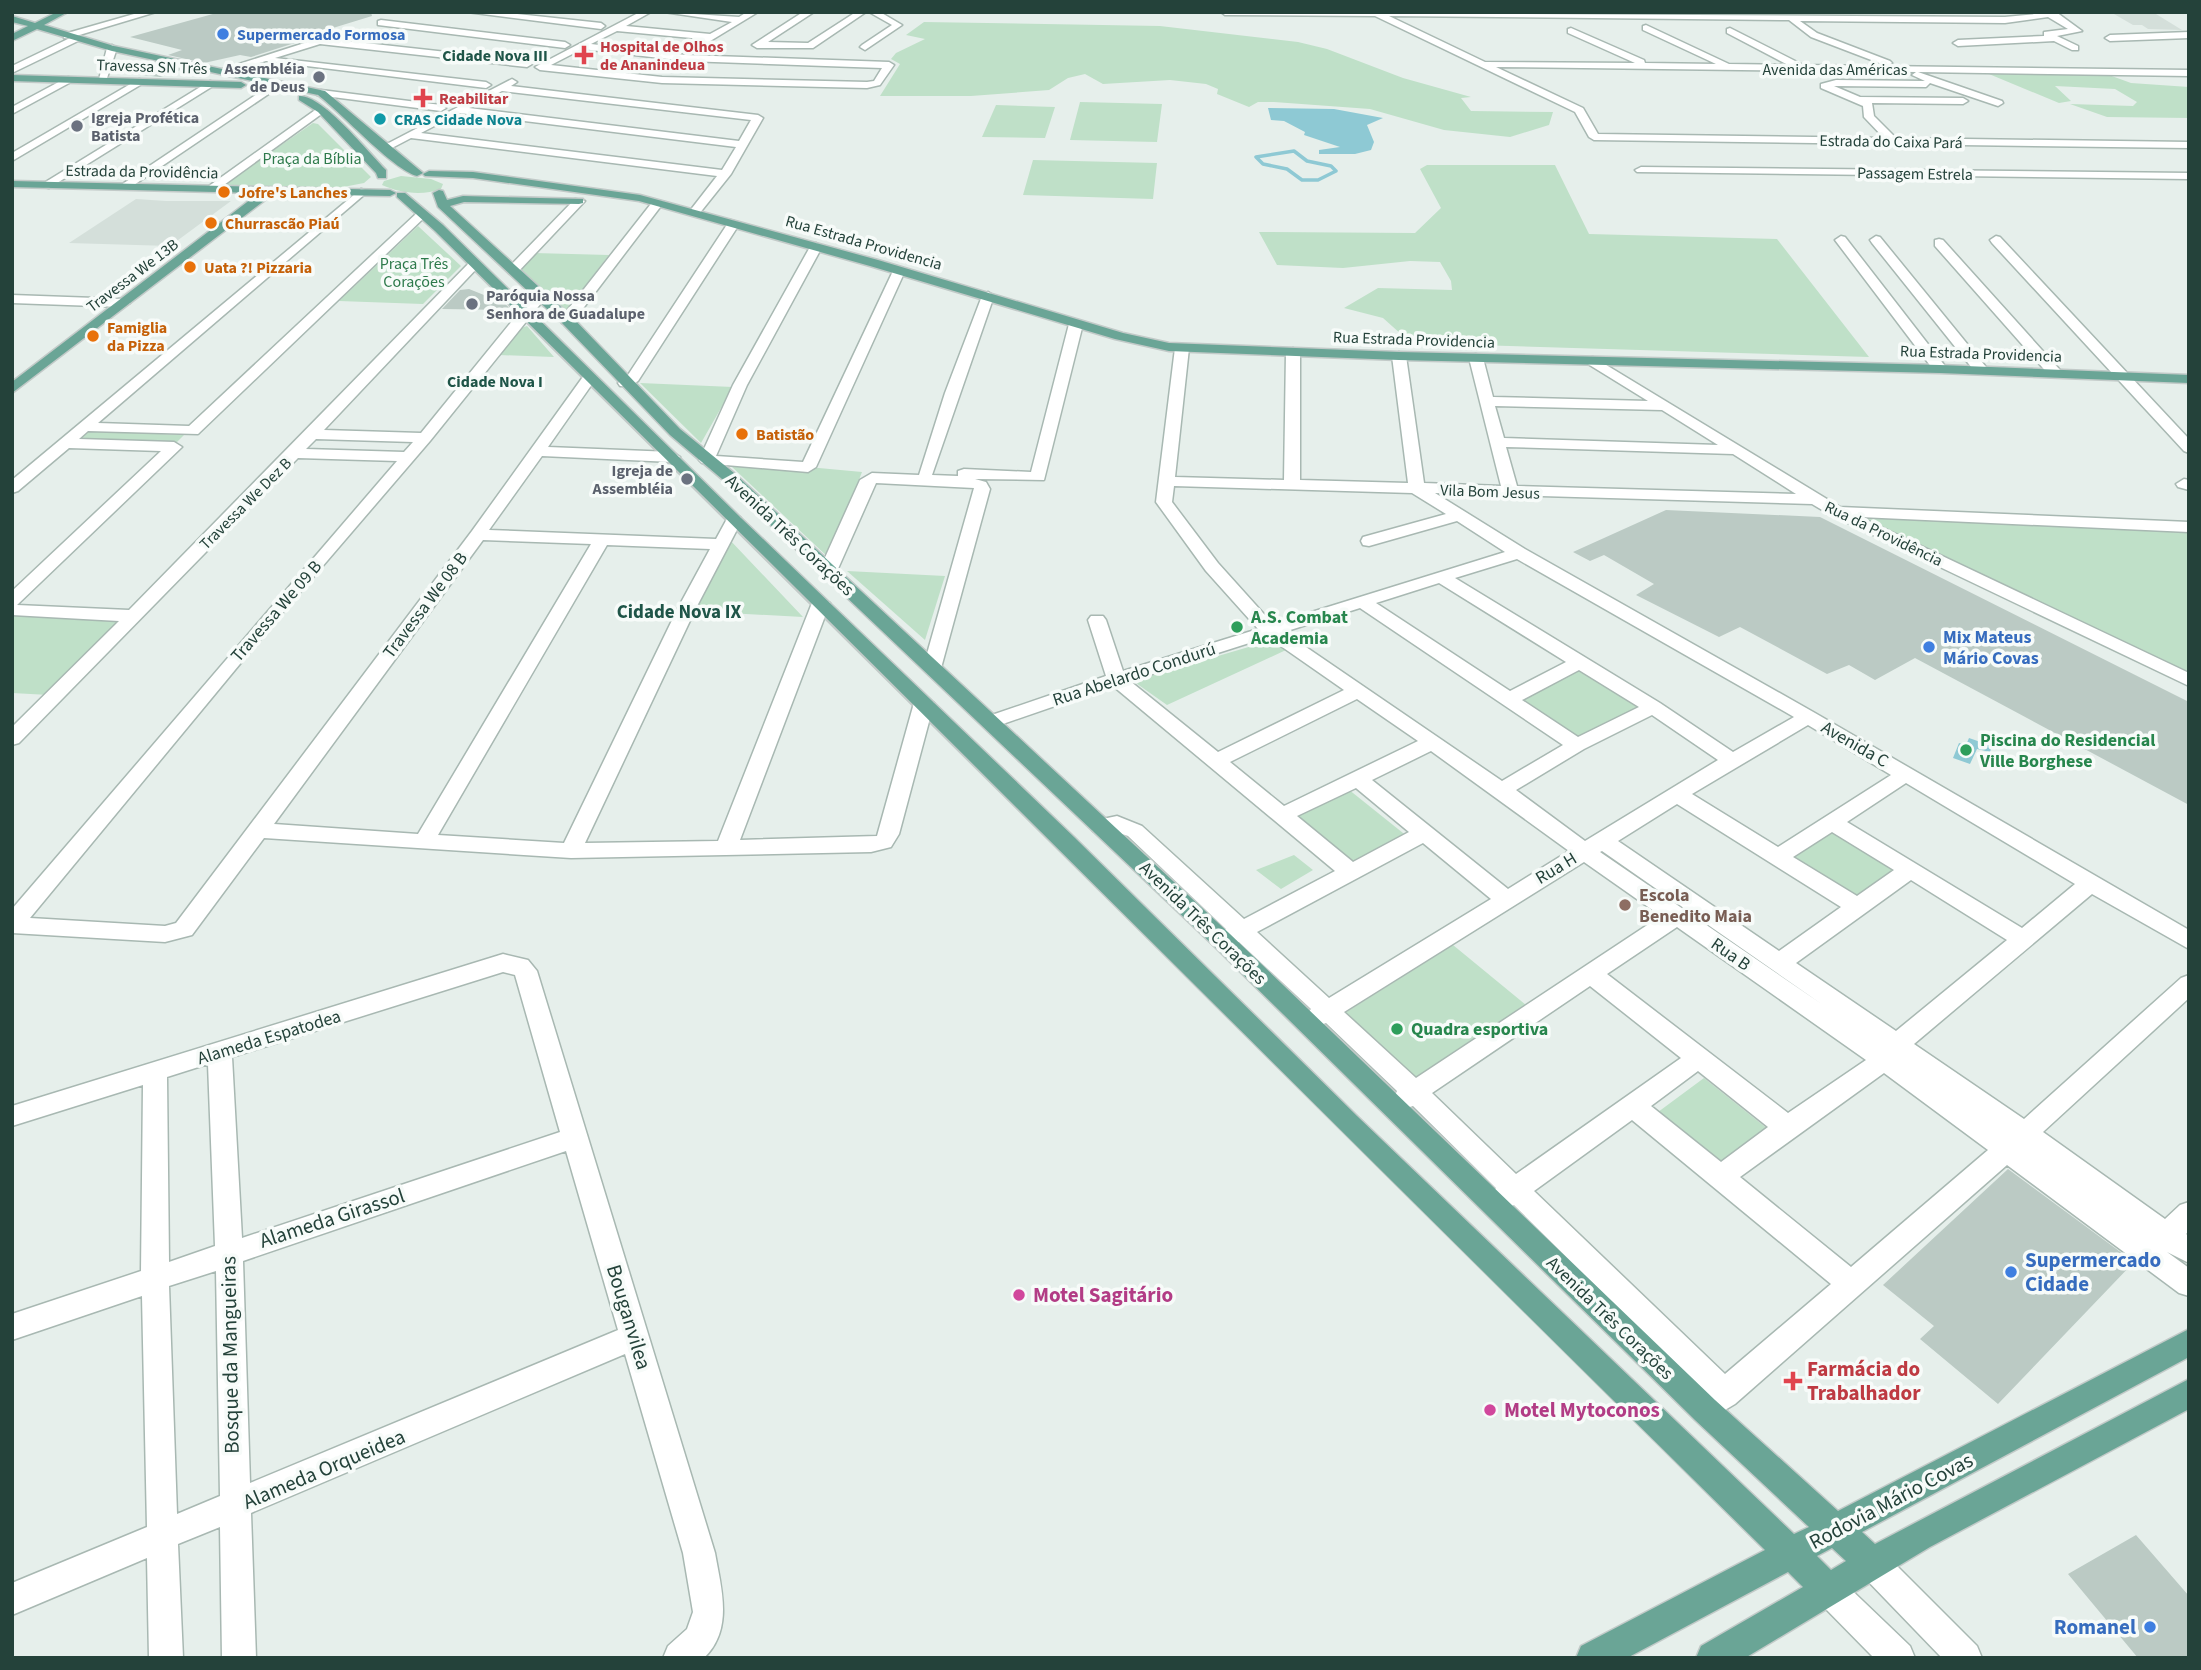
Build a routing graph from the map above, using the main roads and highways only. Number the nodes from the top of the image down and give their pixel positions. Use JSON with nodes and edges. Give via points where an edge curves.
{"nodes":[{"id":1,"x":64,"y":12,"type":"edge"},
{"id":2,"x":12,"y":19,"type":"edge"},
{"id":3,"x":35,"y":27,"type":"junction"},
{"id":4,"x":12,"y":38,"type":"edge"},
{"id":5,"x":242,"y":76,"type":"junction"},
{"id":6,"x":12,"y":78,"type":"edge"},
{"id":7,"x":210,"y":84,"type":"junction"},
{"id":8,"x":352,"y":142,"type":"junction"},
{"id":9,"x":382,"y":144,"type":"junction"},
{"id":10,"x":367,"y":157,"type":"junction"},
{"id":11,"x":405,"y":165,"type":"junction"},
{"id":12,"x":423,"y":174,"type":"junction"},
{"id":13,"x":474,"y":175,"type":"junction"},
{"id":14,"x":12,"y":184,"type":"edge"},
{"id":15,"x":372,"y":184,"type":"junction"},
{"id":16,"x":272,"y":189,"type":"junction"},
{"id":17,"x":438,"y":200,"type":"junction"},
{"id":18,"x":525,"y":200,"type":"junction"},
{"id":19,"x":658,"y":202,"type":"junction"},
{"id":20,"x":2189,"y":379,"type":"edge"},
{"id":21,"x":12,"y":389,"type":"edge"},
{"id":22,"x":675,"y":460,"type":"junction"},
{"id":23,"x":708,"y":460,"type":"junction"},
{"id":24,"x":1067,"y":842,"type":"junction"},
{"id":25,"x":1232,"y":935,"type":"road end"},
{"id":26,"x":2189,"y":1342,"type":"edge"},
{"id":27,"x":2189,"y":1393,"type":"edge"},
{"id":28,"x":1836,"y":1530,"type":"junction"},
{"id":29,"x":1792,"y":1554,"type":"junction"},
{"id":30,"x":1873,"y":1564,"type":"junction"},
{"id":31,"x":1829,"y":1590,"type":"junction"},
{"id":32,"x":1593,"y":1658,"type":"edge"},
{"id":33,"x":1713,"y":1658,"type":"edge"}],
"edges":[{"from":1,"to":3,"type":"main road"},
{"from":2,"to":3,"type":"main road"},
{"from":3,"to":4,"type":"main road"},
{"from":3,"to":5,"type":"main road"},
{"from":5,"to":7,"type":"main road"},
{"from":5,"to":9,"type":"main road","via":[[321,93]]},
{"from":6,"to":7,"type":"main road","name":"Travessa SN Três"},
{"from":7,"to":8,"type":"main road","name":"Travessa SN Três","via":[[270,89],[303,98]]},
{"from":8,"to":9,"type":"main road"},
{"from":8,"to":10,"type":"main road","name":"Travessa SN Três"},
{"from":9,"to":10,"type":"main road"},
{"from":9,"to":11,"type":"main road"},
{"from":10,"to":15,"type":"main road","name":"Travessa SN Três","via":[[382,172]]},
{"from":11,"to":12,"type":"main road"},
{"from":11,"to":13,"type":"main road"},
{"from":12,"to":13,"type":"main road","name":"Rua Estrada Providencia"},
{"from":12,"to":15,"type":"main road","name":"Rua Estrada Providencia"},
{"from":12,"to":17,"type":"main road","via":[[450,179]]},
{"from":13,"to":19,"type":"main road","name":"Rua Estrada Providencia"},
{"from":14,"to":16,"type":"main road","name":"Estrada da Providência"},
{"from":15,"to":16,"type":"main road","name":"Estrada da Providência","via":[[324,191]]},
{"from":15,"to":17,"type":"main road","name":"Avenida Três Corações","via":[[396,194]]},
{"from":16,"to":21,"type":"main road","name":"Travessa We 13B"},
{"from":17,"to":18,"type":"main road"},
{"from":17,"to":18,"type":"main road","name":"Rua Estrada Providencia","via":[[462,183],[482,182]]},
{"from":17,"to":22,"type":"main road","name":"Avenida Três Corações","via":[[475,264]]},
{"from":17,"to":23,"type":"main road","name":"Avenida Três Corações"},
{"from":18,"to":19,"type":"main road","name":"Rua Estrada Providencia"},
{"from":19,"to":20,"type":"main road","name":"Rua Estrada Providencia","via":[[1076,324],[1182,348]]},
{"from":22,"to":23,"type":"main road"},
{"from":22,"to":24,"type":"main road","name":"Avenida Três Corações"},
{"from":23,"to":24,"type":"main road","name":"Avenida Três Corações","via":[[1100,826]]},
{"from":24,"to":29,"type":"main road","name":"Avenida Três Corações","via":[[1348,1123]]},
{"from":25,"to":28,"type":"main road","name":"Avenida Três Corações","via":[[1307,1023],[1492,1205],[1715,1402]]},
{"from":26,"to":28,"type":"main road","name":"Rodovia Mário Covas"},
{"from":27,"to":30,"type":"main road"},
{"from":28,"to":29,"type":"main road","name":"Rodovia Mário Covas"},
{"from":28,"to":30,"type":"main road","name":"Avenida Três Corações"},
{"from":29,"to":31,"type":"main road","name":"Avenida Três Corações"},
{"from":29,"to":32,"type":"main road","name":"Rodovia Mário Covas"},
{"from":30,"to":31,"type":"main road"},
{"from":31,"to":33,"type":"main road"}]}
